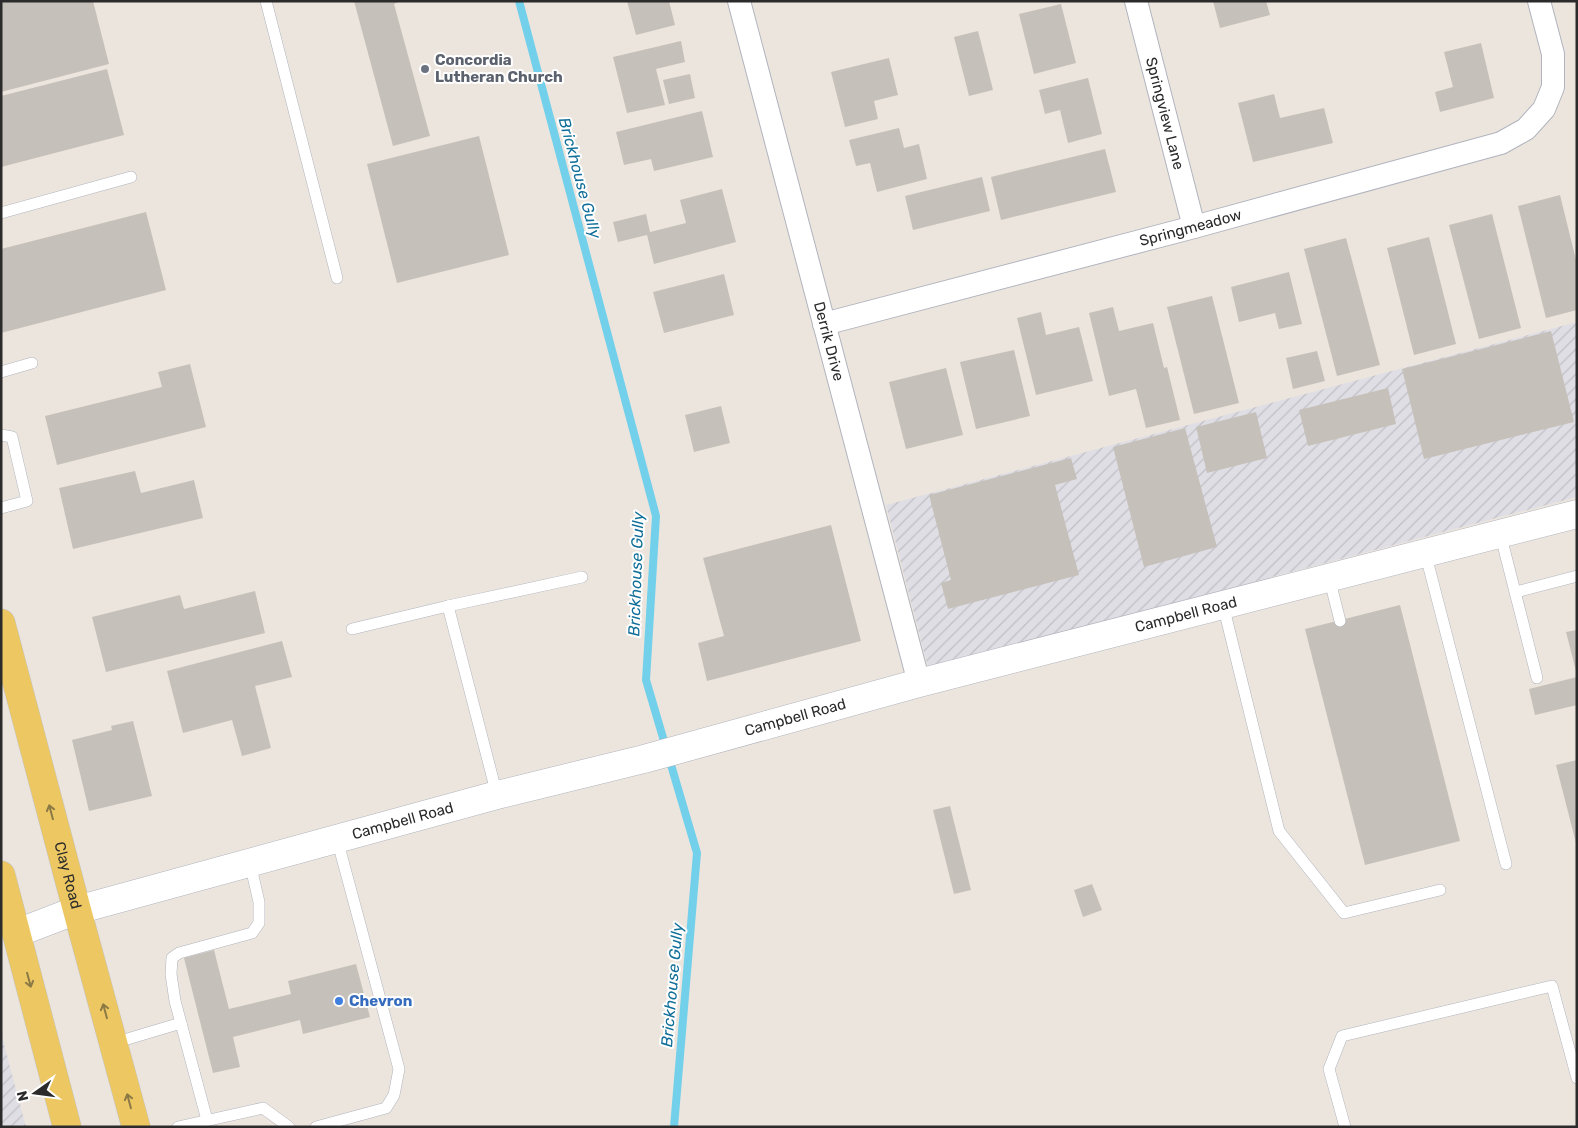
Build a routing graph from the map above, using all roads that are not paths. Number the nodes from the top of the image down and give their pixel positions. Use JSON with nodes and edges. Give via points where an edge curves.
{"nodes":[{"id":1,"x":266,"y":1,"type":"edge"},
{"id":2,"x":739,"y":1,"type":"edge"},
{"id":3,"x":1136,"y":1,"type":"edge"},
{"id":4,"x":1539,"y":1,"type":"edge"},
{"id":5,"x":131,"y":177,"type":"dead end"},
{"id":6,"x":1,"y":213,"type":"edge"},
{"id":7,"x":1194,"y":227,"type":"junction"},
{"id":8,"x":337,"y":278,"type":"dead end"},
{"id":9,"x":824,"y":324,"type":"junction"},
{"id":10,"x":32,"y":363,"type":"dead end"},
{"id":11,"x":1,"y":372,"type":"edge"},
{"id":12,"x":1,"y":435,"type":"edge"},
{"id":13,"x":1,"y":508,"type":"edge"},
{"id":14,"x":1577,"y":514,"type":"edge"},
{"id":15,"x":1500,"y":533,"type":"junction"},
{"id":16,"x":1425,"y":552,"type":"junction"},
{"id":17,"x":1577,"y":576,"type":"edge"},
{"id":18,"x":582,"y":577,"type":"dead end"},
{"id":19,"x":1329,"y":577,"type":"junction"},
{"id":20,"x":1516,"y":592,"type":"junction"},
{"id":21,"x":1223,"y":605,"type":"junction"},
{"id":22,"x":448,"y":606,"type":"junction"},
{"id":23,"x":1340,"y":621,"type":"dead end"},
{"id":24,"x":1,"y":623,"type":"edge"},
{"id":25,"x":352,"y":629,"type":"dead end"},
{"id":26,"x":1537,"y":678,"type":"dead end"},
{"id":27,"x":919,"y":683,"type":"junction"},
{"id":28,"x":497,"y":795,"type":"junction"},
{"id":29,"x":337,"y":839,"type":"junction"},
{"id":30,"x":250,"y":863,"type":"junction"},
{"id":31,"x":1506,"y":864,"type":"dead end"},
{"id":32,"x":1,"y":875,"type":"edge"},
{"id":33,"x":1440,"y":890,"type":"dead end"},
{"id":34,"x":77,"y":910,"type":"junction"},
{"id":35,"x":13,"y":934,"type":"junction"},
{"id":36,"x":181,"y":1023,"type":"junction"},
{"id":37,"x":114,"y":1043,"type":"junction"},
{"id":38,"x":1577,"y":1078,"type":"edge"},
{"id":39,"x":207,"y":1120,"type":"junction"},
{"id":40,"x":67,"y":1127,"type":"edge"},
{"id":41,"x":136,"y":1127,"type":"edge"},
{"id":42,"x":178,"y":1127,"type":"edge"},
{"id":43,"x":289,"y":1127,"type":"edge"},
{"id":44,"x":316,"y":1127,"type":"edge"},
{"id":45,"x":1344,"y":1127,"type":"edge"}],
"edges":[{"from":1,"to":8,"type":"lane"},
{"from":2,"to":9,"type":"street","name":"Derrik Drive"},
{"from":3,"to":7,"type":"street","name":"Springview Lane"},
{"from":4,"to":7,"type":"street","name":"Springmeadow","via":[[1552,54],[1553,87],[1544,109],[1526,129],[1501,143]]},
{"from":5,"to":6,"type":"lane"},
{"from":7,"to":9,"type":"street","name":"Springmeadow"},
{"from":9,"to":27,"type":"street","name":"Derrik Drive"},
{"from":10,"to":11,"type":"lane"},
{"from":12,"to":13,"type":"lane","via":[[12,437],[27,501]]},
{"from":14,"to":15,"type":"street","name":"Campbell Road"},
{"from":15,"to":16,"type":"street","name":"Campbell Road"},
{"from":15,"to":20,"type":"lane"},
{"from":16,"to":19,"type":"street","name":"Campbell Road"},
{"from":16,"to":31,"type":"lane"},
{"from":17,"to":20,"type":"lane"},
{"from":18,"to":22,"type":"lane"},
{"from":19,"to":21,"type":"street","name":"Campbell Road"},
{"from":19,"to":23,"type":"lane"},
{"from":20,"to":26,"type":"lane"},
{"from":21,"to":27,"type":"street","name":"Campbell Road"},
{"from":21,"to":33,"type":"lane","via":[[1279,830],[1344,913]]},
{"from":22,"to":25,"type":"lane"},
{"from":22,"to":28,"type":"lane"},
{"from":34,"to":24,"type":"main road","name":"Clay Road","one_way":true},
{"from":27,"to":28,"type":"street","name":"Campbell Road","via":[[644,759]]},
{"from":28,"to":29,"type":"street","name":"Campbell Road"},
{"from":29,"to":30,"type":"street","name":"Campbell Road"},
{"from":29,"to":44,"type":"lane","via":[[399,1069],[394,1094],[386,1108]]},
{"from":30,"to":34,"type":"street","name":"Campbell Road"},
{"from":30,"to":36,"type":"lane","via":[[259,902],[258,922],[252,933],[179,953],[172,958],[170,974]]},
{"from":32,"to":35,"type":"main road"},
{"from":34,"to":35,"type":"street","name":"Campbell Road"},
{"from":37,"to":34,"type":"main road","name":"Clay Road","one_way":true},
{"from":35,"to":40,"type":"main road","one_way":true},
{"from":36,"to":37,"type":"lane"},
{"from":36,"to":39,"type":"lane"},
{"from":41,"to":37,"type":"main road","name":"Clay Road","one_way":true},
{"from":38,"to":45,"type":"lane","via":[[1552,986],[1342,1036],[1329,1069]]},
{"from":39,"to":42,"type":"lane"},
{"from":39,"to":43,"type":"lane","via":[[263,1108]]}]}
